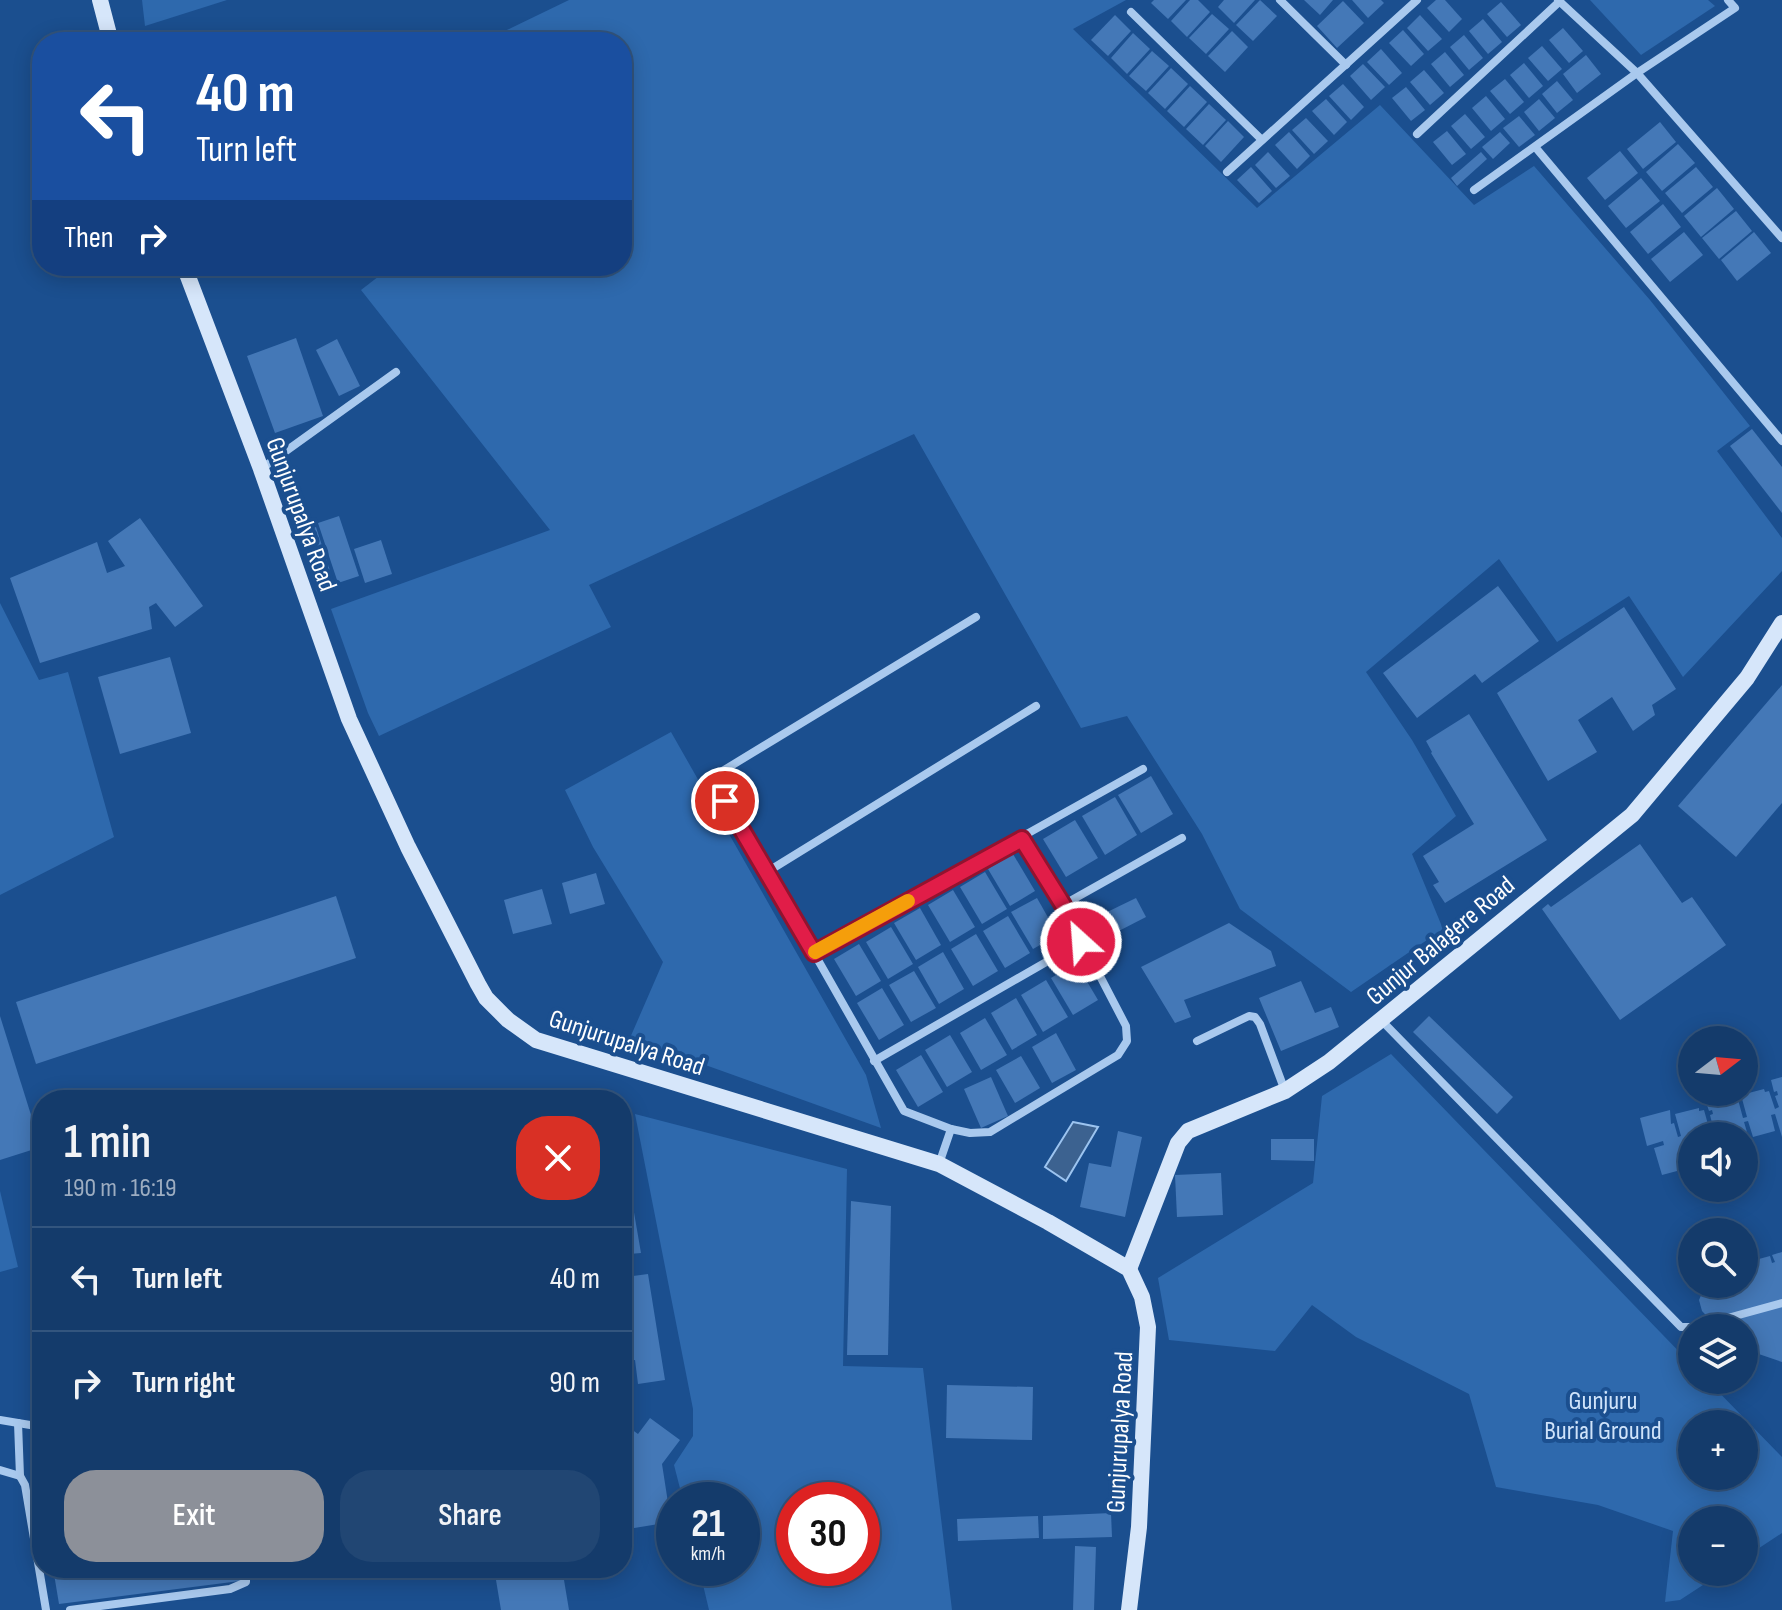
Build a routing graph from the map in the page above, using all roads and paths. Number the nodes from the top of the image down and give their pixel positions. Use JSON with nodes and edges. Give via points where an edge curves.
{"nodes":[{"id":1,"x":100,"y":0,"type":"edge"},
{"id":2,"x":1280,"y":0,"type":"edge"},
{"id":3,"x":1417,"y":0,"type":"edge"},
{"id":4,"x":1559,"y":0,"type":"edge"},
{"id":5,"x":1728,"y":0,"type":"edge"},
{"id":6,"x":1131,"y":12,"type":"dead end"},
{"id":7,"x":108,"y":32,"type":"edge"},
{"id":8,"x":1346,"y":65,"type":"junction"},
{"id":9,"x":1637,"y":73,"type":"junction"},
{"id":10,"x":1417,"y":134,"type":"dead end"},
{"id":11,"x":1262,"y":140,"type":"junction"},
{"id":12,"x":1536,"y":148,"type":"junction"},
{"id":13,"x":1227,"y":172,"type":"dead end"},
{"id":14,"x":1474,"y":190,"type":"dead end"},
{"id":15,"x":1782,"y":238,"type":"edge"},
{"id":16,"x":188,"y":276,"type":"edge"},
{"id":17,"x":396,"y":372,"type":"dead end"},
{"id":18,"x":1782,"y":441,"type":"edge"},
{"id":19,"x":261,"y":469,"type":"junction"},
{"id":20,"x":976,"y":617,"type":"dead end"},
{"id":21,"x":1782,"y":623,"type":"edge"},
{"id":22,"x":1036,"y":706,"type":"dead end"},
{"id":23,"x":1143,"y":769,"type":"dead end"},
{"id":24,"x":1182,"y":838,"type":"dead end"},
{"id":25,"x":1022,"y":839,"type":"junction"},
{"id":26,"x":767,"y":872,"type":"junction"},
{"id":27,"x":1063,"y":905,"type":"junction"},
{"id":28,"x":1081,"y":942,"type":"junction"},
{"id":29,"x":814,"y":953,"type":"junction"},
{"id":30,"x":1381,"y":1020,"type":"junction"},
{"id":31,"x":1197,"y":1041,"type":"dead end"},
{"id":32,"x":874,"y":1061,"type":"junction"},
{"id":33,"x":1285,"y":1091,"type":"junction"},
{"id":34,"x":951,"y":1129,"type":"junction"},
{"id":35,"x":939,"y":1164,"type":"junction"},
{"id":36,"x":1129,"y":1269,"type":"junction"},
{"id":37,"x":1782,"y":1303,"type":"edge"},
{"id":38,"x":0,"y":1420,"type":"edge"},
{"id":39,"x":18,"y":1423,"type":"junction"},
{"id":40,"x":32,"y":1425,"type":"edge"},
{"id":41,"x":0,"y":1470,"type":"edge"},
{"id":42,"x":20,"y":1476,"type":"junction"},
{"id":43,"x":32,"y":1527,"type":"edge"},
{"id":44,"x":41,"y":1578,"type":"edge"},
{"id":45,"x":246,"y":1578,"type":"edge"},
{"id":46,"x":46,"y":1610,"type":"edge"},
{"id":47,"x":70,"y":1610,"type":"edge"},
{"id":48,"x":1129,"y":1610,"type":"edge"}],
"edges":[{"from":1,"to":7,"type":"street"},
{"from":2,"to":8,"type":"street"},
{"from":3,"to":8,"type":"street"},
{"from":4,"to":9,"type":"street"},
{"from":4,"to":10,"type":"street"},
{"from":5,"to":9,"type":"street","via":[[1735,8]]},
{"from":6,"to":11,"type":"street"},
{"from":8,"to":11,"type":"street"},
{"from":9,"to":12,"type":"street"},
{"from":9,"to":15,"type":"street"},
{"from":11,"to":13,"type":"street"},
{"from":12,"to":14,"type":"street"},
{"from":12,"to":18,"type":"street"},
{"from":16,"to":19,"type":"street","name":"Gunjurupalya Road"},
{"from":17,"to":19,"type":"street"},
{"from":19,"to":35,"type":"street","name":"Gunjurupalya Road","via":[[349,719],[486,998],[536,1040]]},
{"from":20,"to":26,"type":"street","via":[[711,778]]},
{"from":21,"to":30,"type":"street","name":"Gunjur Balagere Road","via":[[1747,678],[1632,815]]},
{"from":22,"to":26,"type":"street"},
{"from":23,"to":25,"type":"street"},
{"from":24,"to":27,"type":"street"},
{"from":25,"to":27,"type":"street"},
{"from":25,"to":29,"type":"street"},
{"from":26,"to":29,"type":"street"},
{"from":27,"to":28,"type":"street"},
{"from":28,"to":32,"type":"street"},
{"from":28,"to":34,"type":"street","via":[[1126,1026],[1127,1041],[1118,1055],[990,1132]]},
{"from":29,"to":32,"type":"street"},
{"from":30,"to":33,"type":"street","name":"Gunjur Balagere Road"},
{"from":30,"to":37,"type":"street","via":[[1681,1327]]},
{"from":31,"to":33,"type":"street","via":[[1255,1017]]},
{"from":32,"to":34,"type":"street","via":[[904,1111]]},
{"from":33,"to":36,"type":"street","name":"Gunjur Balagere Road","via":[[1188,1131],[1178,1143]]},
{"from":34,"to":35,"type":"street"},
{"from":35,"to":36,"type":"street","name":"Gunjurupalya Road"},
{"from":36,"to":48,"type":"street","name":"Gunjurupalya Road","via":[[1148,1327],[1140,1512]]},
{"from":38,"to":39,"type":"street"},
{"from":39,"to":40,"type":"street"},
{"from":39,"to":42,"type":"street"},
{"from":41,"to":42,"type":"street"},
{"from":42,"to":43,"type":"street"},
{"from":44,"to":46,"type":"street"},
{"from":45,"to":47,"type":"street","via":[[238,1587]]}]}
